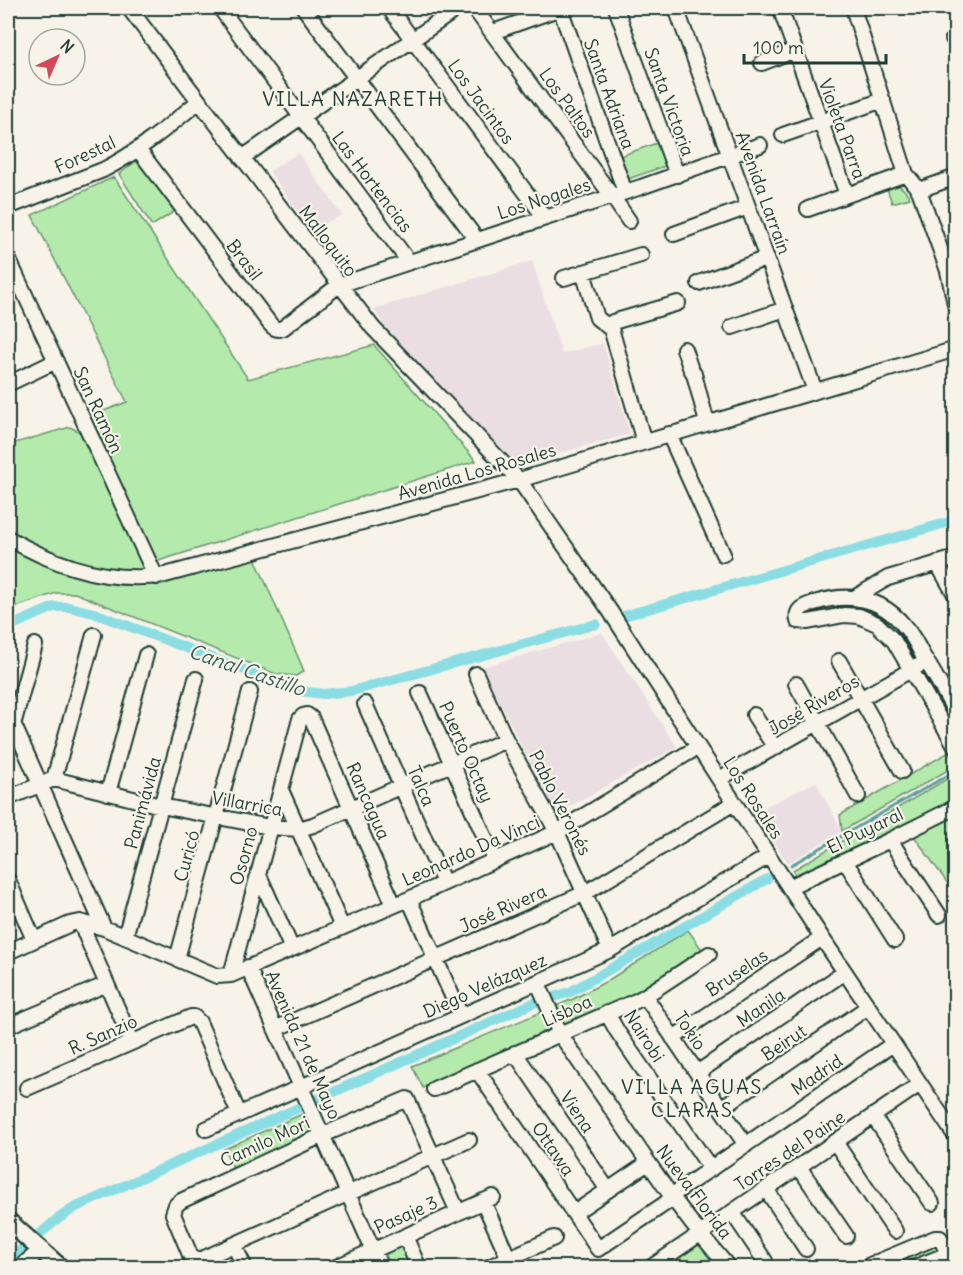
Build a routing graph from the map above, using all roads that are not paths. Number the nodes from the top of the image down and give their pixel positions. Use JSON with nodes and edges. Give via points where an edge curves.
{"nodes":[{"id":1,"x":129,"y":8,"type":"edge"},
{"id":2,"x":220,"y":8,"type":"edge"},
{"id":3,"x":304,"y":8,"type":"edge"},
{"id":4,"x":389,"y":8,"type":"edge"},
{"id":5,"x":458,"y":8,"type":"edge"},
{"id":6,"x":474,"y":8,"type":"edge"},
{"id":7,"x":560,"y":8,"type":"edge"},
{"id":8,"x":616,"y":8,"type":"edge"},
{"id":9,"x":676,"y":8,"type":"edge"},
{"id":10,"x":780,"y":8,"type":"edge"},
{"id":11,"x":854,"y":8,"type":"edge"},
{"id":12,"x":493,"y":32,"type":"junction"},
{"id":13,"x":413,"y":39,"type":"junction"},
{"id":14,"x":795,"y":50,"type":"junction"},
{"id":15,"x":762,"y":63,"type":"dead end"},
{"id":16,"x":357,"y":78,"type":"junction"},
{"id":17,"x":883,"y":100,"type":"junction"},
{"id":18,"x":199,"y":101,"type":"junction"},
{"id":19,"x":301,"y":117,"type":"junction"},
{"id":20,"x":820,"y":122,"type":"junction"},
{"id":21,"x":783,"y":135,"type":"dead end"},
{"id":22,"x":760,"y":145,"type":"dead end"},
{"id":23,"x":138,"y":149,"type":"junction"},
{"id":24,"x":730,"y":155,"type":"junction"},
{"id":25,"x":242,"y":158,"type":"junction"},
{"id":26,"x":906,"y":174,"type":"junction"},
{"id":27,"x":677,"y":175,"type":"junction"},
{"id":28,"x":956,"y":177,"type":"edge"},
{"id":29,"x":919,"y":190,"type":"junction"},
{"id":30,"x":619,"y":194,"type":"junction"},
{"id":31,"x":847,"y":195,"type":"junction"},
{"id":32,"x":8,"y":207,"type":"edge"},
{"id":33,"x":748,"y":207,"type":"junction"},
{"id":34,"x":808,"y":209,"type":"dead end"},
{"id":35,"x":544,"y":218,"type":"junction"},
{"id":36,"x":628,"y":221,"type":"dead end"},
{"id":37,"x":674,"y":234,"type":"dead end"},
{"id":38,"x":477,"y":240,"type":"junction"},
{"id":39,"x":641,"y":255,"type":"dead end"},
{"id":40,"x":8,"y":258,"type":"edge"},
{"id":41,"x":767,"y":258,"type":"junction"},
{"id":42,"x":409,"y":262,"type":"junction"},
{"id":43,"x":583,"y":272,"type":"junction"},
{"id":44,"x":564,"y":278,"type":"dead end"},
{"id":45,"x":699,"y":283,"type":"dead end"},
{"id":46,"x":339,"y":285,"type":"junction"},
{"id":47,"x":678,"y":303,"type":"dead end"},
{"id":48,"x":785,"y":309,"type":"junction"},
{"id":49,"x":956,"y":309,"type":"edge"},
{"id":50,"x":607,"y":326,"type":"junction"},
{"id":51,"x":732,"y":327,"type":"dead end"},
{"id":52,"x":684,"y":349,"type":"dead end"},
{"id":53,"x":956,"y":349,"type":"edge"},
{"id":54,"x":56,"y":361,"type":"junction"},
{"id":55,"x":8,"y":384,"type":"edge"},
{"id":56,"x":815,"y":391,"type":"junction"},
{"id":57,"x":707,"y":423,"type":"junction"},
{"id":58,"x":669,"y":434,"type":"junction"},
{"id":59,"x":644,"y":442,"type":"junction"},
{"id":60,"x":500,"y":460,"type":"junction"},
{"id":61,"x":519,"y":480,"type":"junction"},
{"id":62,"x":483,"y":489,"type":"junction"},
{"id":63,"x":8,"y":538,"type":"edge"},
{"id":64,"x":723,"y":554,"type":"dead end"},
{"id":65,"x":956,"y":558,"type":"edge"},
{"id":66,"x":937,"y":563,"type":"junction"},
{"id":67,"x":156,"y":577,"type":"junction"},
{"id":68,"x":881,"y":582,"type":"junction"},
{"id":69,"x":956,"y":596,"type":"edge"},
{"id":70,"x":854,"y":598,"type":"junction"},
{"id":71,"x":884,"y":607,"type":"junction"},
{"id":72,"x":94,"y":636,"type":"dead end"},
{"id":73,"x":35,"y":645,"type":"dead end"},
{"id":74,"x":146,"y":655,"type":"dead end"},
{"id":75,"x":839,"y":661,"type":"dead end"},
{"id":76,"x":927,"y":661,"type":"junction"},
{"id":77,"x":911,"y":670,"type":"junction"},
{"id":78,"x":476,"y":674,"type":"dead end"},
{"id":79,"x":196,"y":679,"type":"dead end"},
{"id":80,"x":796,"y":684,"type":"dead end"},
{"id":81,"x":250,"y":693,"type":"dead end"},
{"id":82,"x":420,"y":693,"type":"dead end"},
{"id":83,"x":860,"y":699,"type":"junction"},
{"id":84,"x":365,"y":704,"type":"dead end"},
{"id":85,"x":956,"y":713,"type":"edge"},
{"id":86,"x":305,"y":715,"type":"joint"},
{"id":87,"x":754,"y":715,"type":"dead end"},
{"id":88,"x":10,"y":718,"type":"edge"},
{"id":89,"x":818,"y":723,"type":"junction"},
{"id":90,"x":506,"y":740,"type":"junction"},
{"id":91,"x":698,"y":747,"type":"junction"},
{"id":92,"x":956,"y":747,"type":"edge"},
{"id":93,"x":774,"y":748,"type":"junction"},
{"id":94,"x":452,"y":764,"type":"junction"},
{"id":95,"x":902,"y":771,"type":"dead end"},
{"id":96,"x":54,"y":779,"type":"junction"},
{"id":97,"x":719,"y":779,"type":"junction"},
{"id":98,"x":39,"y":784,"type":"junction"},
{"id":99,"x":401,"y":786,"type":"junction"},
{"id":100,"x":281,"y":789,"type":"junction"},
{"id":101,"x":108,"y":793,"type":"junction"},
{"id":102,"x":858,"y":796,"type":"dead end"},
{"id":103,"x":8,"y":798,"type":"edge"},
{"id":104,"x":734,"y":802,"type":"junction"},
{"id":105,"x":161,"y":806,"type":"junction"},
{"id":106,"x":956,"y":807,"type":"edge"},
{"id":107,"x":351,"y":808,"type":"junction"},
{"id":108,"x":216,"y":817,"type":"junction"},
{"id":109,"x":270,"y":827,"type":"junction"},
{"id":110,"x":299,"y":829,"type":"junction"},
{"id":111,"x":557,"y":832,"type":"junction"},
{"id":112,"x":890,"y":840,"type":"junction"},
{"id":113,"x":769,"y":856,"type":"junction"},
{"id":114,"x":495,"y":860,"type":"junction"},
{"id":115,"x":845,"y":861,"type":"junction"},
{"id":116,"x":258,"y":873,"type":"junction"},
{"id":117,"x":8,"y":880,"type":"edge"},
{"id":118,"x":444,"y":883,"type":"junction"},
{"id":119,"x":789,"y":887,"type":"junction"},
{"id":120,"x":585,"y":893,"type":"junction"},
{"id":121,"x":409,"y":899,"type":"junction"},
{"id":122,"x":394,"y":905,"type":"junction"},
{"id":123,"x":939,"y":915,"type":"dead end"},
{"id":124,"x":80,"y":922,"type":"junction"},
{"id":125,"x":342,"y":927,"type":"junction"},
{"id":126,"x":104,"y":928,"type":"junction"},
{"id":127,"x":125,"y":938,"type":"junction"},
{"id":128,"x":822,"y":938,"type":"junction"},
{"id":129,"x":34,"y":940,"type":"junction"},
{"id":130,"x":895,"y":940,"type":"dead end"},
{"id":131,"x":292,"y":949,"type":"junction"},
{"id":132,"x":610,"y":950,"type":"junction"},
{"id":133,"x":8,"y":952,"type":"edge"},
{"id":134,"x":709,"y":954,"type":"dead end"},
{"id":135,"x":436,"y":958,"type":"junction"},
{"id":136,"x":177,"y":960,"type":"junction"},
{"id":137,"x":248,"y":967,"type":"junction"},
{"id":138,"x":845,"y":972,"type":"junction"},
{"id":139,"x":231,"y":975,"type":"junction"},
{"id":140,"x":107,"y":984,"type":"junction"},
{"id":141,"x":539,"y":987,"type":"junction"},
{"id":142,"x":645,"y":996,"type":"junction"},
{"id":143,"x":868,"y":1007,"type":"junction"},
{"id":144,"x":607,"y":1013,"type":"junction"},
{"id":145,"x":461,"y":1016,"type":"junction"},
{"id":146,"x":8,"y":1026,"type":"edge"},
{"id":147,"x":275,"y":1029,"type":"junction"},
{"id":148,"x":560,"y":1034,"type":"junction"},
{"id":149,"x":673,"y":1038,"type":"junction"},
{"id":150,"x":132,"y":1042,"type":"junction"},
{"id":151,"x":893,"y":1044,"type":"junction"},
{"id":152,"x":515,"y":1053,"type":"junction"},
{"id":153,"x":477,"y":1070,"type":"junction"},
{"id":154,"x":697,"y":1073,"type":"junction"},
{"id":155,"x":920,"y":1084,"type":"junction"},
{"id":156,"x":27,"y":1088,"type":"dead end"},
{"id":157,"x":434,"y":1089,"type":"dead end"},
{"id":158,"x":303,"y":1090,"type":"junction"},
{"id":159,"x":721,"y":1108,"type":"junction"},
{"id":160,"x":239,"y":1114,"type":"junction"},
{"id":161,"x":873,"y":1116,"type":"junction"},
{"id":162,"x":206,"y":1129,"type":"dead end"},
{"id":163,"x":323,"y":1135,"type":"junction"},
{"id":164,"x":956,"y":1137,"type":"edge"},
{"id":165,"x":469,"y":1140,"type":"dead end"},
{"id":166,"x":835,"y":1142,"type":"junction"},
{"id":167,"x":746,"y":1145,"type":"junction"},
{"id":168,"x":432,"y":1156,"type":"junction"},
{"id":169,"x":648,"y":1163,"type":"junction"},
{"id":170,"x":799,"y":1167,"type":"junction"},
{"id":171,"x":711,"y":1169,"type":"junction"},
{"id":172,"x":765,"y":1189,"type":"junction"},
{"id":173,"x":608,"y":1190,"type":"junction"},
{"id":174,"x":349,"y":1193,"type":"junction"},
{"id":175,"x":672,"y":1197,"type":"junction"},
{"id":176,"x":932,"y":1203,"type":"dead end"},
{"id":177,"x":458,"y":1212,"type":"junction"},
{"id":178,"x":732,"y":1212,"type":"junction"},
{"id":179,"x":574,"y":1213,"type":"junction"},
{"id":180,"x":8,"y":1221,"type":"edge"},
{"id":181,"x":895,"y":1231,"type":"dead end"},
{"id":182,"x":700,"y":1234,"type":"junction"},
{"id":183,"x":405,"y":1236,"type":"junction"},
{"id":184,"x":846,"y":1236,"type":"dead end"},
{"id":185,"x":554,"y":1238,"type":"dead end"},
{"id":186,"x":234,"y":1245,"type":"junction"},
{"id":187,"x":374,"y":1249,"type":"junction"},
{"id":188,"x":598,"y":1249,"type":"joint"},
{"id":189,"x":806,"y":1249,"type":"dead end"},
{"id":190,"x":41,"y":1250,"type":"junction"},
{"id":191,"x":952,"y":1254,"type":"edge"},
{"id":192,"x":765,"y":1261,"type":"dead end"},
{"id":193,"x":511,"y":1263,"type":"edge"},
{"id":194,"x":19,"y":1268,"type":"edge"},
{"id":195,"x":61,"y":1268,"type":"edge"},
{"id":196,"x":244,"y":1268,"type":"edge"},
{"id":197,"x":334,"y":1268,"type":"edge"},
{"id":198,"x":381,"y":1268,"type":"edge"},
{"id":199,"x":419,"y":1268,"type":"edge"},
{"id":200,"x":487,"y":1268,"type":"edge"},
{"id":201,"x":650,"y":1268,"type":"edge"},
{"id":202,"x":729,"y":1268,"type":"edge"},
{"id":203,"x":867,"y":1268,"type":"edge"},
{"id":204,"x":913,"y":1268,"type":"edge"}],
"edges":[{"from":1,"to":18,"type":"street","name":"Malloquito"},
{"from":2,"to":19,"type":"street","name":"Las Hortencias"},
{"from":3,"to":16,"type":"street"},
{"from":4,"to":13,"type":"street","name":"Los Jacintos"},
{"from":5,"to":13,"type":"street"},
{"from":6,"to":12,"type":"street","name":"Los Paltos"},
{"from":7,"to":12,"type":"street"},
{"from":7,"to":30,"type":"street","name":"Santa Adriana"},
{"from":8,"to":27,"type":"street","name":"Santa Victoria"},
{"from":9,"to":24,"type":"street","name":"Avenida Larraín"},
{"from":10,"to":14,"type":"street","name":"Violeta Parra"},
{"from":11,"to":17,"type":"street"},
{"from":12,"to":30,"type":"street","name":"Los Paltos"},
{"from":13,"to":16,"type":"street"},
{"from":13,"to":35,"type":"street","name":"Los Jacintos"},
{"from":14,"to":15,"type":"street"},
{"from":14,"to":20,"type":"street","name":"Violeta Parra"},
{"from":16,"to":19,"type":"street"},
{"from":16,"to":38,"type":"street"},
{"from":17,"to":20,"type":"street"},
{"from":17,"to":26,"type":"street"},
{"from":18,"to":23,"type":"street","name":"Forestal"},
{"from":18,"to":25,"type":"street","name":"Malloquito"},
{"from":19,"to":25,"type":"street"},
{"from":19,"to":42,"type":"street","name":"Las Hortencias"},
{"from":20,"to":21,"type":"street"},
{"from":20,"to":31,"type":"street","name":"Violeta Parra"},
{"from":22,"to":24,"type":"street","name":"Los Nogales"},
{"from":23,"to":32,"type":"street","name":"Forestal","via":[[103,170]]},
{"from":23,"to":46,"type":"street","name":"Brasil","via":[[273,328],[284,327]]},
{"from":24,"to":27,"type":"street","name":"Los Nogales"},
{"from":24,"to":33,"type":"street","name":"Avenida Larraín"},
{"from":25,"to":46,"type":"street","name":"Malloquito"},
{"from":26,"to":29,"type":"street"},
{"from":26,"to":31,"type":"street"},
{"from":27,"to":30,"type":"street","name":"Los Nogales"},
{"from":28,"to":29,"type":"street"},
{"from":29,"to":49,"type":"street","via":[[948,271]]},
{"from":30,"to":35,"type":"street","name":"Los Nogales"},
{"from":30,"to":36,"type":"street","name":"Los Paltos"},
{"from":31,"to":34,"type":"street"},
{"from":33,"to":37,"type":"street"},
{"from":33,"to":41,"type":"street","name":"Avenida Larraín"},
{"from":35,"to":38,"type":"street","name":"Los Nogales"},
{"from":38,"to":42,"type":"street","name":"Los Nogales"},
{"from":39,"to":43,"type":"street"},
{"from":40,"to":54,"type":"street","name":"San Ramón"},
{"from":41,"to":45,"type":"street"},
{"from":41,"to":48,"type":"street","name":"Avenida Larraín"},
{"from":42,"to":46,"type":"street","name":"Los Nogales"},
{"from":43,"to":44,"type":"street"},
{"from":43,"to":50,"type":"street","via":[[597,318]]},
{"from":46,"to":60,"type":"street","name":"Malloquito","via":[[386,343]]},
{"from":47,"to":50,"type":"street"},
{"from":48,"to":51,"type":"street"},
{"from":48,"to":56,"type":"street","name":"Avenida Larraín"},
{"from":50,"to":59,"type":"street"},
{"from":52,"to":57,"type":"street"},
{"from":53,"to":56,"type":"street","name":"Avenida Los Rosales"},
{"from":54,"to":55,"type":"street"},
{"from":54,"to":67,"type":"street","name":"San Ramón"},
{"from":56,"to":57,"type":"street","name":"Avenida Los Rosales"},
{"from":57,"to":58,"type":"street","name":"Avenida Los Rosales"},
{"from":58,"to":59,"type":"street","name":"Avenida Los Rosales"},
{"from":58,"to":64,"type":"street"},
{"from":59,"to":61,"type":"street","name":"Avenida Los Rosales"},
{"from":60,"to":61,"type":"street","name":"Malloquito"},
{"from":60,"to":62,"type":"street","via":[[493,478]]},
{"from":61,"to":62,"type":"street","name":"Avenida Los Rosales"},
{"from":61,"to":91,"type":"street","name":"Los Rosales"},
{"from":62,"to":67,"type":"street","name":"Avenida Los Rosales"},
{"from":63,"to":67,"type":"street","name":"Avenida Los Rosales","via":[[53,561],[90,573]]},
{"from":65,"to":66,"type":"street"},
{"from":66,"to":68,"type":"street"},
{"from":66,"to":69,"type":"street"},
{"from":68,"to":70,"type":"street"},
{"from":68,"to":71,"type":"street"},
{"from":70,"to":71,"type":"street"},
{"from":70,"to":77,"type":"street","via":[[802,607],[798,610],[798,621],[859,616],[877,624],[894,641]]},
{"from":71,"to":76,"type":"street","via":[[906,627]]},
{"from":72,"to":96,"type":"street"},
{"from":73,"to":88,"type":"street"},
{"from":74,"to":101,"type":"street"},
{"from":75,"to":83,"type":"street"},
{"from":76,"to":77,"type":"street","name":"José Riveros"},
{"from":76,"to":85,"type":"street"},
{"from":77,"to":83,"type":"street","name":"José Riveros"},
{"from":77,"to":92,"type":"street"},
{"from":78,"to":90,"type":"street","name":"Pablo Veronés"},
{"from":79,"to":105,"type":"street","name":"Panimávida"},
{"from":80,"to":89,"type":"street"},
{"from":81,"to":108,"type":"street","name":"Curicó"},
{"from":82,"to":94,"type":"street","name":"Puerto Octay"},
{"from":83,"to":89,"type":"street","name":"José Riveros"},
{"from":83,"to":95,"type":"street"},
{"from":84,"to":99,"type":"street","name":"Talca"},
{"from":86,"to":100,"type":"street","name":"Osorno","via":[[300,719]]},
{"from":86,"to":107,"type":"street","name":"Rancagua","via":[[311,718]]},
{"from":87,"to":93,"type":"street"},
{"from":88,"to":98,"type":"street"},
{"from":89,"to":93,"type":"street","name":"José Riveros"},
{"from":89,"to":102,"type":"street"},
{"from":90,"to":94,"type":"street","name":"Villarrica"},
{"from":90,"to":111,"type":"street","name":"Pablo Veronés"},
{"from":91,"to":97,"type":"street","name":"Los Rosales"},
{"from":91,"to":111,"type":"street","name":"Leonardo Da Vinci"},
{"from":93,"to":97,"type":"street","name":"José Riveros"},
{"from":94,"to":99,"type":"street","name":"Villarrica"},
{"from":94,"to":114,"type":"street","name":"Puerto Octay"},
{"from":96,"to":98,"type":"street"},
{"from":96,"to":101,"type":"street","name":"Villarrica"},
{"from":97,"to":104,"type":"street","name":"Los Rosales"},
{"from":98,"to":103,"type":"street"},
{"from":98,"to":126,"type":"street"},
{"from":99,"to":107,"type":"street","name":"Villarrica"},
{"from":99,"to":118,"type":"street","name":"Talca"},
{"from":100,"to":109,"type":"street","name":"Osorno"},
{"from":100,"to":110,"type":"street"},
{"from":101,"to":105,"type":"street","name":"Villarrica"},
{"from":104,"to":113,"type":"street","name":"Los Rosales"},
{"from":104,"to":120,"type":"street","name":"José Rivera"},
{"from":105,"to":108,"type":"street","name":"Villarrica"},
{"from":105,"to":127,"type":"street","name":"Panimávida"},
{"from":106,"to":112,"type":"street","name":"El Puyaral"},
{"from":107,"to":110,"type":"street","name":"Villarrica"},
{"from":107,"to":122,"type":"street","name":"Rancagua"},
{"from":108,"to":109,"type":"street","name":"Villarrica"},
{"from":108,"to":136,"type":"street","name":"Curicó"},
{"from":109,"to":110,"type":"street","name":"Villarrica"},
{"from":109,"to":116,"type":"street","name":"Osorno"},
{"from":110,"to":125,"type":"street"},
{"from":111,"to":114,"type":"street","name":"Leonardo Da Vinci"},
{"from":111,"to":120,"type":"street","name":"Pablo Veronés"},
{"from":112,"to":115,"type":"street","name":"El Puyaral"},
{"from":112,"to":123,"type":"street"},
{"from":113,"to":119,"type":"street","name":"Los Rosales"},
{"from":113,"to":132,"type":"street","name":"Diego Velázquez"},
{"from":114,"to":118,"type":"street","name":"Leonardo Da Vinci"},
{"from":115,"to":119,"type":"street","name":"El Puyaral"},
{"from":115,"to":130,"type":"street"},
{"from":116,"to":131,"type":"street"},
{"from":116,"to":139,"type":"street","name":"Osorno"},
{"from":117,"to":129,"type":"street"},
{"from":118,"to":121,"type":"street","name":"Leonardo Da Vinci"},
{"from":119,"to":128,"type":"street","name":"Los Rosales"},
{"from":120,"to":132,"type":"street","name":"Pablo Veronés"},
{"from":120,"to":135,"type":"street","name":"José Rivera"},
{"from":121,"to":122,"type":"street","name":"Leonardo Da Vinci"},
{"from":121,"to":135,"type":"street"},
{"from":122,"to":125,"type":"street","name":"Leonardo Da Vinci"},
{"from":124,"to":126,"type":"street"},
{"from":124,"to":129,"type":"street"},
{"from":124,"to":140,"type":"street"},
{"from":125,"to":131,"type":"street","name":"Leonardo Da Vinci"},
{"from":126,"to":127,"type":"street"},
{"from":127,"to":136,"type":"street"},
{"from":128,"to":138,"type":"street","name":"Los Rosales"},
{"from":128,"to":149,"type":"street","name":"Bruselas"},
{"from":129,"to":133,"type":"street"},
{"from":131,"to":137,"type":"street","name":"Leonardo Da Vinci"},
{"from":132,"to":141,"type":"street","name":"Diego Velázquez"},
{"from":134,"to":142,"type":"street","name":"Lisboa"},
{"from":135,"to":145,"type":"street"},
{"from":135,"to":147,"type":"street","name":"José Rivera"},
{"from":136,"to":139,"type":"street","via":[[217,976]]},
{"from":137,"to":139,"type":"street","name":"Avenida 21 de Mayo"},
{"from":137,"to":147,"type":"street","name":"Avenida 21 de Mayo"},
{"from":138,"to":143,"type":"street","name":"Los Rosales"},
{"from":138,"to":154,"type":"street","name":"Manila"},
{"from":140,"to":146,"type":"street"},
{"from":140,"to":150,"type":"street"},
{"from":141,"to":145,"type":"street","name":"Diego Velázquez"},
{"from":141,"to":148,"type":"street","name":"Nueva Florida"},
{"from":142,"to":144,"type":"street","name":"Lisboa"},
{"from":142,"to":149,"type":"street","name":"Tokio"},
{"from":143,"to":151,"type":"street","name":"Los Rosales"},
{"from":143,"to":159,"type":"street","name":"Beirut"},
{"from":144,"to":148,"type":"street","name":"Lisboa"},
{"from":144,"to":171,"type":"street","name":"Nairobi"},
{"from":145,"to":158,"type":"street","name":"Diego Velázquez"},
{"from":147,"to":158,"type":"street","name":"Avenida 21 de Mayo"},
{"from":148,"to":152,"type":"street","name":"Lisboa"},
{"from":148,"to":169,"type":"street","name":"Nueva Florida"},
{"from":149,"to":154,"type":"street","name":"Tokio"},
{"from":150,"to":156,"type":"street","name":"R. Sanzio"},
{"from":150,"to":160,"type":"street","name":"R. Sanzio","via":[[194,1017],[200,1022]]},
{"from":151,"to":155,"type":"street","name":"Los Rosales"},
{"from":151,"to":167,"type":"street","name":"Madrid"},
{"from":152,"to":153,"type":"street","name":"Lisboa"},
{"from":152,"to":173,"type":"street","name":"Viena"},
{"from":153,"to":157,"type":"street","name":"Lisboa"},
{"from":153,"to":179,"type":"street","name":"Ottawa"},
{"from":154,"to":159,"type":"street","name":"Tokio"},
{"from":155,"to":161,"type":"street","name":"Torres del Paine"},
{"from":155,"to":164,"type":"street","name":"Los Rosales"},
{"from":158,"to":160,"type":"street","name":"Diego Velázquez"},
{"from":158,"to":163,"type":"street","name":"Avenida 21 de Mayo"},
{"from":159,"to":167,"type":"street","name":"Tokio"},
{"from":160,"to":162,"type":"street","name":"Diego Velázquez"},
{"from":161,"to":166,"type":"street","name":"Torres del Paine"},
{"from":161,"to":176,"type":"street"},
{"from":163,"to":168,"type":"street","name":"Camilo Mori","via":[[407,1099]]},
{"from":163,"to":174,"type":"street","name":"Avenida 21 de Mayo"},
{"from":163,"to":186,"type":"street","name":"Camilo Mori","via":[[181,1201],[174,1208],[191,1257],[202,1259]]},
{"from":165,"to":168,"type":"street"},
{"from":166,"to":170,"type":"street","name":"Torres del Paine"},
{"from":166,"to":181,"type":"street"},
{"from":167,"to":171,"type":"street","name":"Madrid"},
{"from":168,"to":174,"type":"street"},
{"from":168,"to":177,"type":"street"},
{"from":169,"to":173,"type":"street"},
{"from":169,"to":175,"type":"street","name":"Nueva Florida"},
{"from":170,"to":172,"type":"street","name":"Torres del Paine"},
{"from":170,"to":184,"type":"street"},
{"from":171,"to":175,"type":"street","name":"Madrid"},
{"from":172,"to":178,"type":"street","name":"Torres del Paine"},
{"from":172,"to":189,"type":"street"},
{"from":173,"to":179,"type":"street"},
{"from":174,"to":186,"type":"street"},
{"from":174,"to":187,"type":"street","name":"Avenida 21 de Mayo"},
{"from":175,"to":182,"type":"street","name":"Nueva Florida"},
{"from":175,"to":188,"type":"street","name":"Madrid"},
{"from":177,"to":183,"type":"street","name":"Pasaje 3"},
{"from":177,"to":193,"type":"street","name":"Pasaje 3","via":[[488,1199]]},
{"from":178,"to":182,"type":"street","name":"Torres del Paine"},
{"from":178,"to":192,"type":"street"},
{"from":179,"to":188,"type":"street","name":"Ottawa"},
{"from":180,"to":190,"type":"main road"},
{"from":182,"to":201,"type":"street","name":"Torres del Paine"},
{"from":182,"to":202,"type":"street","name":"Nueva Florida"},
{"from":183,"to":187,"type":"street","name":"Pasaje 3"},
{"from":183,"to":199,"type":"street"},
{"from":185,"to":193,"type":"street"},
{"from":186,"to":196,"type":"street"},
{"from":187,"to":197,"type":"street","name":"Pasaje 3"},
{"from":187,"to":198,"type":"street","name":"Avenida 21 de Mayo"},
{"from":190,"to":194,"type":"street"},
{"from":190,"to":195,"type":"main road"},
{"from":191,"to":203,"type":"street","via":[[940,1238],[935,1238]]},
{"from":191,"to":204,"type":"street"},
{"from":193,"to":200,"type":"street"}]}
